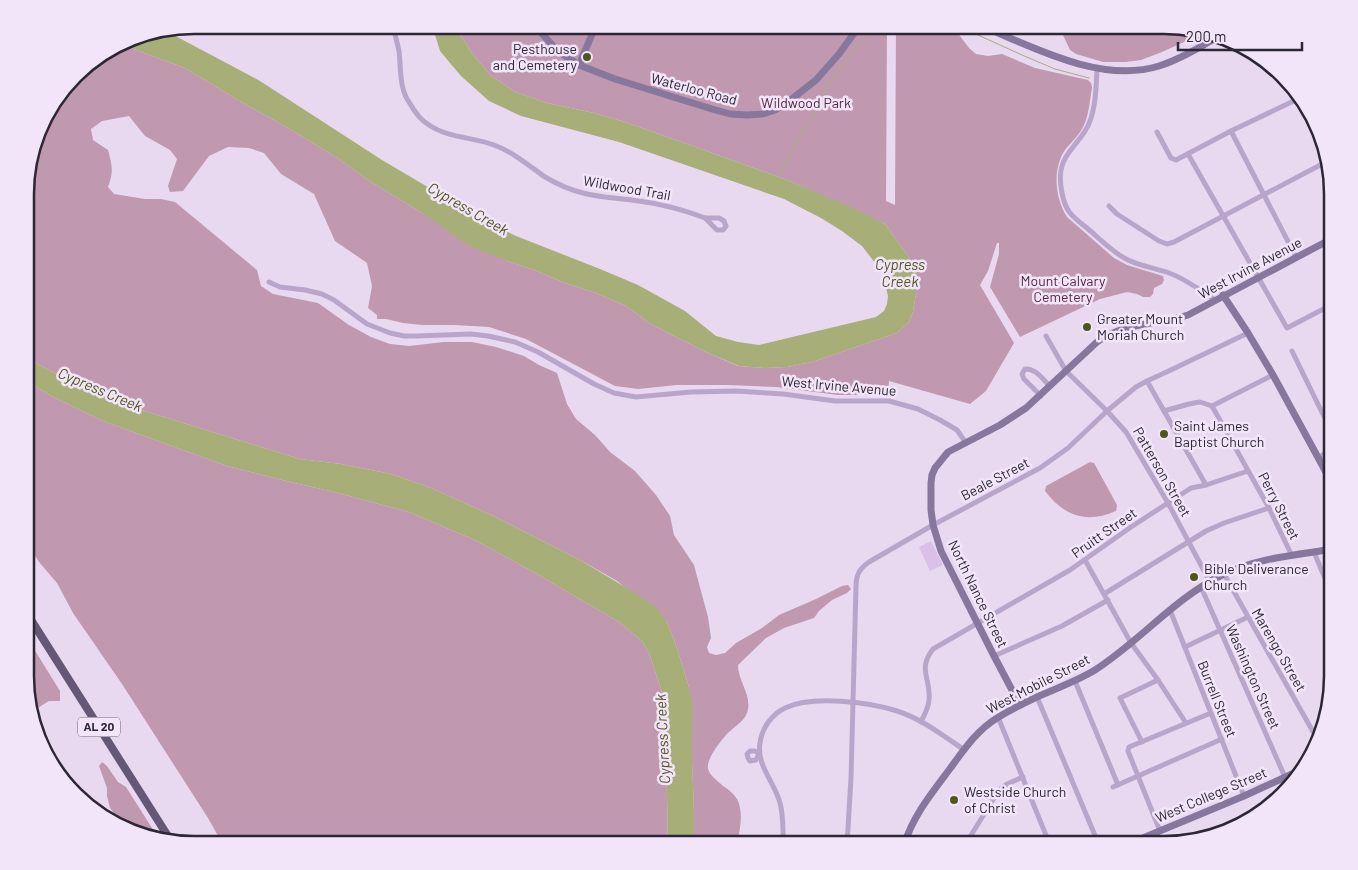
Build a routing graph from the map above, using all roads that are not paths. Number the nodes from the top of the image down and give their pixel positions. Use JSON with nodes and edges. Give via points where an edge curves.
{"nodes":[{"id":1,"x":395,"y":34,"type":"edge"},
{"id":2,"x":542,"y":34,"type":"edge"},
{"id":3,"x":592,"y":34,"type":"edge"},
{"id":4,"x":853,"y":34,"type":"edge"},
{"id":5,"x":1002,"y":34,"type":"edge"},
{"id":6,"x":1210,"y":41,"type":"edge"},
{"id":7,"x":578,"y":65,"type":"junction"},
{"id":8,"x":1097,"y":69,"type":"junction"},
{"id":9,"x":1294,"y":101,"type":"edge"},
{"id":10,"x":1231,"y":131,"type":"junction"},
{"id":11,"x":1157,"y":132,"type":"dead end"},
{"id":12,"x":1188,"y":154,"type":"junction"},
{"id":13,"x":1321,"y":164,"type":"edge"},
{"id":14,"x":1264,"y":194,"type":"junction"},
{"id":15,"x":1109,"y":206,"type":"dead end"},
{"id":16,"x":1223,"y":216,"type":"junction"},
{"id":17,"x":705,"y":218,"type":"dead end"},
{"id":18,"x":1324,"y":243,"type":"edge"},
{"id":19,"x":1296,"y":257,"type":"junction"},
{"id":20,"x":1258,"y":277,"type":"junction"},
{"id":21,"x":269,"y":282,"type":"dead end"},
{"id":22,"x":1223,"y":295,"type":"junction"},
{"id":23,"x":1215,"y":300,"type":"junction"},
{"id":24,"x":1324,"y":309,"type":"edge"},
{"id":25,"x":1248,"y":333,"type":"junction"},
{"id":26,"x":1046,"y":336,"type":"dead end"},
{"id":27,"x":1292,"y":351,"type":"dead end"},
{"id":28,"x":1066,"y":371,"type":"junction"},
{"id":29,"x":1272,"y":376,"type":"junction"},
{"id":30,"x":1147,"y":380,"type":"junction"},
{"id":31,"x":1050,"y":386,"type":"junction"},
{"id":32,"x":1040,"y":396,"type":"junction"},
{"id":33,"x":1212,"y":406,"type":"junction"},
{"id":34,"x":1107,"y":411,"type":"junction"},
{"id":35,"x":1164,"y":411,"type":"junction"},
{"id":36,"x":1324,"y":417,"type":"edge"},
{"id":37,"x":966,"y":443,"type":"junction"},
{"id":38,"x":1324,"y":454,"type":"edge"},
{"id":39,"x":1318,"y":458,"type":"junction"},
{"id":40,"x":1324,"y":469,"type":"edge"},
{"id":41,"x":1248,"y":471,"type":"junction"},
{"id":42,"x":1206,"y":485,"type":"junction"},
{"id":43,"x":1168,"y":503,"type":"junction"},
{"id":44,"x":1269,"y":508,"type":"junction"},
{"id":45,"x":933,"y":525,"type":"junction"},
{"id":46,"x":1188,"y":542,"type":"junction"},
{"id":47,"x":1324,"y":550,"type":"edge"},
{"id":48,"x":1314,"y":552,"type":"junction"},
{"id":49,"x":1292,"y":556,"type":"junction"},
{"id":50,"x":1085,"y":560,"type":"junction"},
{"id":51,"x":1224,"y":574,"type":"junction"},
{"id":52,"x":1324,"y":576,"type":"edge"},
{"id":53,"x":1210,"y":582,"type":"junction"},
{"id":54,"x":1201,"y":587,"type":"junction"},
{"id":55,"x":1104,"y":594,"type":"junction"},
{"id":56,"x":1108,"y":600,"type":"junction"},
{"id":57,"x":1170,"y":610,"type":"junction"},
{"id":58,"x":1248,"y":617,"type":"junction"},
{"id":59,"x":978,"y":624,"type":"junction"},
{"id":60,"x":34,"y":625,"type":"edge"},
{"id":61,"x":1220,"y":630,"type":"junction"},
{"id":62,"x":1131,"y":643,"type":"junction"},
{"id":63,"x":1185,"y":647,"type":"junction"},
{"id":64,"x":994,"y":656,"type":"junction"},
{"id":65,"x":1158,"y":680,"type":"junction"},
{"id":66,"x":1075,"y":681,"type":"junction"},
{"id":67,"x":1037,"y":697,"type":"junction"},
{"id":68,"x":852,"y":702,"type":"junction"},
{"id":69,"x":1020,"y":706,"type":"junction"},
{"id":70,"x":1211,"y":713,"type":"junction"},
{"id":71,"x":998,"y":717,"type":"junction"},
{"id":72,"x":921,"y":722,"type":"junction"},
{"id":73,"x":1186,"y":723,"type":"junction"},
{"id":74,"x":1314,"y":733,"type":"edge"},
{"id":75,"x":1222,"y":739,"type":"junction"},
{"id":76,"x":1142,"y":742,"type":"junction"},
{"id":77,"x":963,"y":749,"type":"junction"},
{"id":78,"x":1289,"y":775,"type":"edge"},
{"id":79,"x":1138,"y":776,"type":"junction"},
{"id":80,"x":1023,"y":777,"type":"junction"},
{"id":81,"x":1285,"y":777,"type":"junction"},
{"id":82,"x":1244,"y":796,"type":"junction"},
{"id":83,"x":1160,"y":831,"type":"junction"},
{"id":84,"x":166,"y":833,"type":"edge"},
{"id":85,"x":783,"y":836,"type":"edge"},
{"id":86,"x":848,"y":836,"type":"edge"},
{"id":87,"x":908,"y":836,"type":"edge"},
{"id":88,"x":971,"y":836,"type":"edge"},
{"id":89,"x":1047,"y":836,"type":"edge"},
{"id":90,"x":1095,"y":836,"type":"edge"},
{"id":91,"x":1148,"y":836,"type":"edge"}],
"edges":[{"from":1,"to":17,"type":"street","name":"Wildwood Trail","via":[[407,100],[428,125],[447,134],[476,139],[510,152],[564,187],[593,195],[669,206]]},
{"from":2,"to":7,"type":"street","name":"Waterloo Road","via":[[558,52]]},
{"from":3,"to":7,"type":"street"},
{"from":4,"to":7,"type":"street","name":"Waterloo Road","via":[[816,80],[788,102],[764,114],[730,114]]},
{"from":5,"to":8,"type":"street","via":[[1070,62]]},
{"from":6,"to":8,"type":"street","via":[[1157,66],[1128,70]]},
{"from":8,"to":23,"type":"street","via":[[1090,122],[1067,155],[1060,174],[1070,213],[1115,253],[1171,273]]},
{"from":9,"to":10,"type":"street"},
{"from":10,"to":12,"type":"street"},
{"from":10,"to":14,"type":"street"},
{"from":11,"to":12,"type":"street","via":[[1171,158],[1176,160]]},
{"from":12,"to":16,"type":"street"},
{"from":13,"to":14,"type":"street"},
{"from":14,"to":16,"type":"street"},
{"from":14,"to":19,"type":"street"},
{"from":15,"to":16,"type":"street","via":[[1167,244]]},
{"from":16,"to":20,"type":"street"},
{"from":18,"to":19,"type":"street","name":"West Irvine Avenue"},
{"from":19,"to":20,"type":"street","name":"West Irvine Avenue"},
{"from":20,"to":22,"type":"street","name":"West Irvine Avenue"},
{"from":20,"to":24,"type":"street","via":[[1287,328]]},
{"from":21,"to":37,"type":"street","name":"West Irvine Avenue","via":[[328,296],[360,320],[390,333],[404,336],[471,334],[515,342],[614,394],[636,397],[737,391],[834,401],[888,401],[918,409],[940,420],[957,430]]},
{"from":22,"to":23,"type":"street","name":"West Irvine Avenue"},
{"from":22,"to":25,"type":"street"},
{"from":23,"to":28,"type":"street","name":"West Irvine Avenue","via":[[1178,318],[1119,330],[1106,336]]},
{"from":25,"to":29,"type":"street"},
{"from":25,"to":30,"type":"street","name":"Beale Street"},
{"from":26,"to":28,"type":"street","name":"Patterson Street"},
{"from":27,"to":36,"type":"street"},
{"from":28,"to":31,"type":"street","name":"West Irvine Avenue"},
{"from":28,"to":34,"type":"street","name":"Patterson Street"},
{"from":29,"to":33,"type":"street"},
{"from":29,"to":39,"type":"street"},
{"from":30,"to":34,"type":"street","name":"Beale Street"},
{"from":30,"to":35,"type":"street"},
{"from":31,"to":32,"type":"street","name":"West Irvine Avenue"},
{"from":31,"to":32,"type":"street","via":[[1035,371],[1025,369],[1024,379]]},
{"from":32,"to":37,"type":"street","name":"West Irvine Avenue","via":[[1020,413]]},
{"from":33,"to":35,"type":"street","via":[[1200,402]]},
{"from":33,"to":41,"type":"street","name":"Perry Street"},
{"from":34,"to":43,"type":"street","name":"Patterson Street","via":[[1126,432]]},
{"from":34,"to":45,"type":"street","name":"Beale Street","via":[[1068,448],[1040,468]]},
{"from":35,"to":42,"type":"street"},
{"from":37,"to":45,"type":"street","name":"North Nance Street","via":[[948,452],[935,468],[931,483]]},
{"from":38,"to":39,"type":"street"},
{"from":39,"to":40,"type":"street"},
{"from":41,"to":42,"type":"street","name":"Pruitt Street"},
{"from":41,"to":44,"type":"street","name":"Perry Street"},
{"from":42,"to":43,"type":"street","name":"Pruitt Street","via":[[1191,488]]},
{"from":43,"to":46,"type":"street","name":"Patterson Street"},
{"from":43,"to":50,"type":"street","name":"Pruitt Street"},
{"from":44,"to":46,"type":"street","via":[[1215,526]]},
{"from":44,"to":49,"type":"street","name":"Perry Street"},
{"from":45,"to":59,"type":"street","name":"North Nance Street","via":[[941,551]]},
{"from":45,"to":68,"type":"street","name":"Beale Street","via":[[858,571]]},
{"from":46,"to":53,"type":"street","name":"Patterson Street"},
{"from":46,"to":55,"type":"street"},
{"from":47,"to":48,"type":"street","name":"West Mobile Street"},
{"from":48,"to":49,"type":"street","name":"West Mobile Street"},
{"from":48,"to":52,"type":"street"},
{"from":49,"to":51,"type":"street","name":"West Mobile Street","via":[[1254,563]]},
{"from":50,"to":55,"type":"street"},
{"from":50,"to":59,"type":"street","name":"Pruitt Street"},
{"from":51,"to":53,"type":"street","name":"West Mobile Street"},
{"from":51,"to":58,"type":"street","name":"Marengo Street"},
{"from":53,"to":54,"type":"street","name":"West Mobile Street"},
{"from":54,"to":57,"type":"street","name":"West Mobile Street"},
{"from":54,"to":61,"type":"street","name":"Washington Street"},
{"from":55,"to":56,"type":"street"},
{"from":56,"to":62,"type":"street"},
{"from":56,"to":64,"type":"street","via":[[1062,626]]},
{"from":57,"to":62,"type":"street","name":"West Mobile Street"},
{"from":57,"to":63,"type":"street","name":"Burrell Street"},
{"from":58,"to":61,"type":"street"},
{"from":58,"to":74,"type":"street","name":"Marengo Street"},
{"from":59,"to":64,"type":"street","name":"North Nance Street"},
{"from":59,"to":72,"type":"street","name":"Pruitt Street","via":[[933,649],[927,658],[924,667],[930,697]]},
{"from":60,"to":84,"type":"main road","number":"AL 20"},
{"from":61,"to":63,"type":"street"},
{"from":61,"to":81,"type":"street","name":"Washington Street"},
{"from":62,"to":65,"type":"street"},
{"from":62,"to":66,"type":"street","name":"West Mobile Street","via":[[1109,661]]},
{"from":63,"to":70,"type":"street","name":"Burrell Street"},
{"from":64,"to":69,"type":"street","name":"North Nance Street"},
{"from":65,"to":73,"type":"street"},
{"from":65,"to":76,"type":"street","via":[[1120,698]]},
{"from":66,"to":67,"type":"street","name":"West Mobile Street"},
{"from":66,"to":79,"type":"street","via":[[1116,786]]},
{"from":67,"to":69,"type":"street","name":"West Mobile Street"},
{"from":67,"to":90,"type":"street"},
{"from":68,"to":72,"type":"street","via":[[897,711]]},
{"from":68,"to":85,"type":"street","via":[[821,701],[787,707],[764,728],[759,754],[778,796]]},
{"from":68,"to":86,"type":"street"},
{"from":69,"to":71,"type":"street","name":"West Mobile Street"},
{"from":70,"to":73,"type":"street"},
{"from":70,"to":75,"type":"street","name":"Burrell Street"},
{"from":71,"to":77,"type":"street","name":"West Mobile Street"},
{"from":71,"to":80,"type":"street"},
{"from":72,"to":77,"type":"street"},
{"from":73,"to":76,"type":"street"},
{"from":75,"to":79,"type":"street"},
{"from":75,"to":82,"type":"street","name":"Burrell Street"},
{"from":76,"to":79,"type":"street","via":[[1128,749]]},
{"from":77,"to":87,"type":"street","name":"West Mobile Street","via":[[928,797]]},
{"from":78,"to":81,"type":"street","name":"West College Street"},
{"from":79,"to":83,"type":"street"},
{"from":80,"to":88,"type":"street","via":[[999,790]]},
{"from":80,"to":89,"type":"street"},
{"from":81,"to":82,"type":"street","name":"West College Street"},
{"from":82,"to":83,"type":"street","name":"West College Street"},
{"from":83,"to":91,"type":"street","name":"West College Street"}]}
